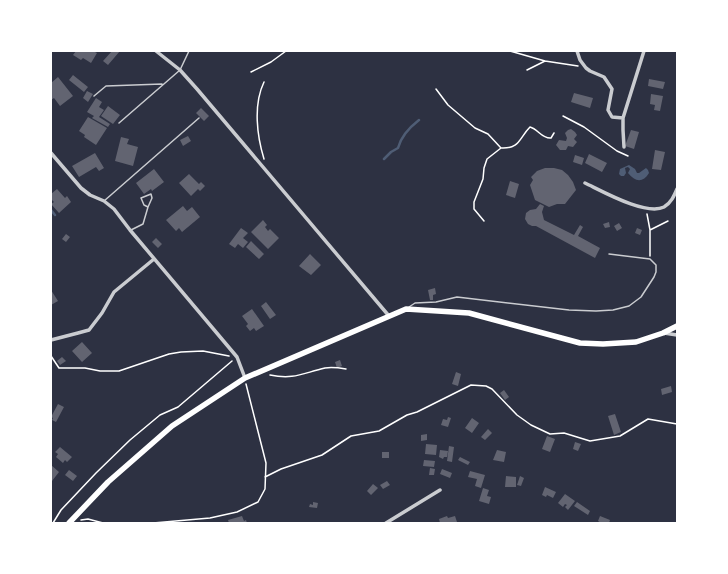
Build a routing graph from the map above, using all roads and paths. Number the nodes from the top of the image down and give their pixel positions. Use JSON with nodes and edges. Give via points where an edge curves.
{"nodes":[{"id":1,"x":156,"y":51,"type":"edge"},
{"id":2,"x":189,"y":51,"type":"edge"},
{"id":3,"x":286,"y":51,"type":"edge"},
{"id":4,"x":510,"y":51,"type":"edge"},
{"id":5,"x":577,"y":51,"type":"edge"},
{"id":6,"x":644,"y":51,"type":"edge"},
{"id":7,"x":544,"y":61,"type":"junction"},
{"id":8,"x":586,"y":68,"type":"junction"},
{"id":9,"x":180,"y":70,"type":"junction"},
{"id":10,"x":527,"y":70,"type":"dead end"},
{"id":11,"x":251,"y":72,"type":"dead end"},
{"id":12,"x":264,"y":82,"type":"dead end"},
{"id":13,"x":162,"y":84,"type":"junction"},
{"id":14,"x":436,"y":89,"type":"dead end"},
{"id":15,"x":94,"y":96,"type":"dead end"},
{"id":16,"x":563,"y":116,"type":"dead end"},
{"id":17,"x":199,"y":118,"type":"dead end"},
{"id":18,"x":623,"y":118,"type":"junction"},
{"id":19,"x":119,"y":123,"type":"dead end"},
{"id":20,"x":554,"y":133,"type":"dead end"},
{"id":21,"x":624,"y":147,"type":"dead end"},
{"id":22,"x":501,"y":148,"type":"junction"},
{"id":23,"x":51,"y":153,"type":"edge"},
{"id":24,"x":628,"y":156,"type":"dead end"},
{"id":25,"x":264,"y":159,"type":"dead end"},
{"id":26,"x":585,"y":183,"type":"dead end"},
{"id":27,"x":677,"y":189,"type":"edge"},
{"id":28,"x":104,"y":201,"type":"junction"},
{"id":29,"x":148,"y":207,"type":"junction"},
{"id":30,"x":647,"y":209,"type":"junction"},
{"id":31,"x":484,"y":221,"type":"dead end"},
{"id":32,"x":668,"y":221,"type":"dead end"},
{"id":33,"x":130,"y":230,"type":"junction"},
{"id":34,"x":650,"y":230,"type":"junction"},
{"id":35,"x":609,"y":254,"type":"dead end"},
{"id":36,"x":154,"y":259,"type":"junction"},
{"id":37,"x":650,"y":259,"type":"junction"},
{"id":38,"x":406,"y":309,"type":"junction"},
{"id":39,"x":389,"y":316,"type":"junction"},
{"id":40,"x":677,"y":326,"type":"edge"},
{"id":41,"x":663,"y":333,"type":"junction"},
{"id":42,"x":677,"y":334,"type":"edge"},
{"id":43,"x":51,"y":340,"type":"edge"},
{"id":44,"x":51,"y":356,"type":"edge"},
{"id":45,"x":237,"y":358,"type":"junction"},
{"id":46,"x":346,"y":369,"type":"dead end"},
{"id":47,"x":258,"y":372,"type":"junction"},
{"id":48,"x":245,"y":378,"type":"junction"},
{"id":49,"x":677,"y":424,"type":"edge"},
{"id":50,"x":265,"y":477,"type":"junction"},
{"id":51,"x":440,"y":490,"type":"dead end"},
{"id":52,"x":71,"y":521,"type":"edge"},
{"id":53,"x":53,"y":523,"type":"edge"},
{"id":54,"x":103,"y":523,"type":"edge"},
{"id":55,"x":153,"y":523,"type":"edge"},
{"id":56,"x":386,"y":523,"type":"edge"}],
"edges":[{"from":1,"to":9,"type":"street"},
{"from":2,"to":9,"type":"lane"},
{"from":3,"to":11,"type":"path"},
{"from":4,"to":7,"type":"path"},
{"from":5,"to":8,"type":"street"},
{"from":6,"to":18,"type":"street"},
{"from":7,"to":8,"type":"path"},
{"from":7,"to":10,"type":"path"},
{"from":8,"to":18,"type":"street","via":[[604,77],[612,88],[608,110],[612,117]]},
{"from":9,"to":13,"type":"lane"},
{"from":9,"to":39,"type":"street"},
{"from":12,"to":25,"type":"path","via":[[259,92],[257,114]]},
{"from":13,"to":15,"type":"lane","via":[[106,86]]},
{"from":13,"to":19,"type":"lane"},
{"from":14,"to":22,"type":"path","via":[[448,105],[475,128],[488,134]]},
{"from":16,"to":24,"type":"path","via":[[584,127],[616,151]]},
{"from":17,"to":28,"type":"lane"},
{"from":18,"to":21,"type":"street"},
{"from":20,"to":22,"type":"path","via":[[552,138],[547,138],[530,127],[517,145],[508,149]]},
{"from":22,"to":31,"type":"path","via":[[487,159],[474,202],[474,209]]},
{"from":23,"to":28,"type":"street","via":[[81,188]]},
{"from":26,"to":30,"type":"street","via":[[606,194]]},
{"from":27,"to":30,"type":"street","via":[[672,199],[663,207]]},
{"from":28,"to":33,"type":"street","via":[[114,209]]},
{"from":29,"to":29,"type":"lane","via":[[152,198],[151,194],[141,198]]},
{"from":29,"to":33,"type":"lane","via":[[144,224]]},
{"from":30,"to":34,"type":"path"},
{"from":32,"to":34,"type":"path"},
{"from":33,"to":36,"type":"street"},
{"from":34,"to":37,"type":"path"},
{"from":35,"to":37,"type":"lane"},
{"from":36,"to":43,"type":"street","via":[[114,292],[89,330]]},
{"from":36,"to":45,"type":"street"},
{"from":37,"to":38,"type":"lane","via":[[656,265],[654,278],[641,297],[622,309],[569,310],[456,297],[415,304]]},
{"from":38,"to":39,"type":"main road"},
{"from":38,"to":41,"type":"main road","via":[[469,313],[580,343],[636,342]]},
{"from":39,"to":47,"type":"main road"},
{"from":40,"to":41,"type":"main road"},
{"from":41,"to":42,"type":"street"},
{"from":44,"to":45,"type":"path","via":[[59,368],[100,371],[120,371],[181,352],[203,351]]},
{"from":45,"to":48,"type":"street"},
{"from":45,"to":53,"type":"path","via":[[178,407],[160,415],[130,440],[66,505]]},
{"from":46,"to":47,"type":"path","via":[[326,368],[302,375],[282,377]]},
{"from":47,"to":48,"type":"main road"},
{"from":48,"to":50,"type":"path","via":[[266,463]]},
{"from":48,"to":52,"type":"main road","via":[[172,426],[108,482]]},
{"from":49,"to":50,"type":"path","via":[[648,419],[620,436],[590,441],[564,433],[550,434],[531,426],[517,416],[492,389],[471,385],[378,431],[351,436],[322,455]]},
{"from":50,"to":55,"type":"path","via":[[265,489],[258,502],[237,512],[210,518]]},
{"from":51,"to":56,"type":"street"},
{"from":52,"to":54,"type":"path","via":[[88,519]]}]}
